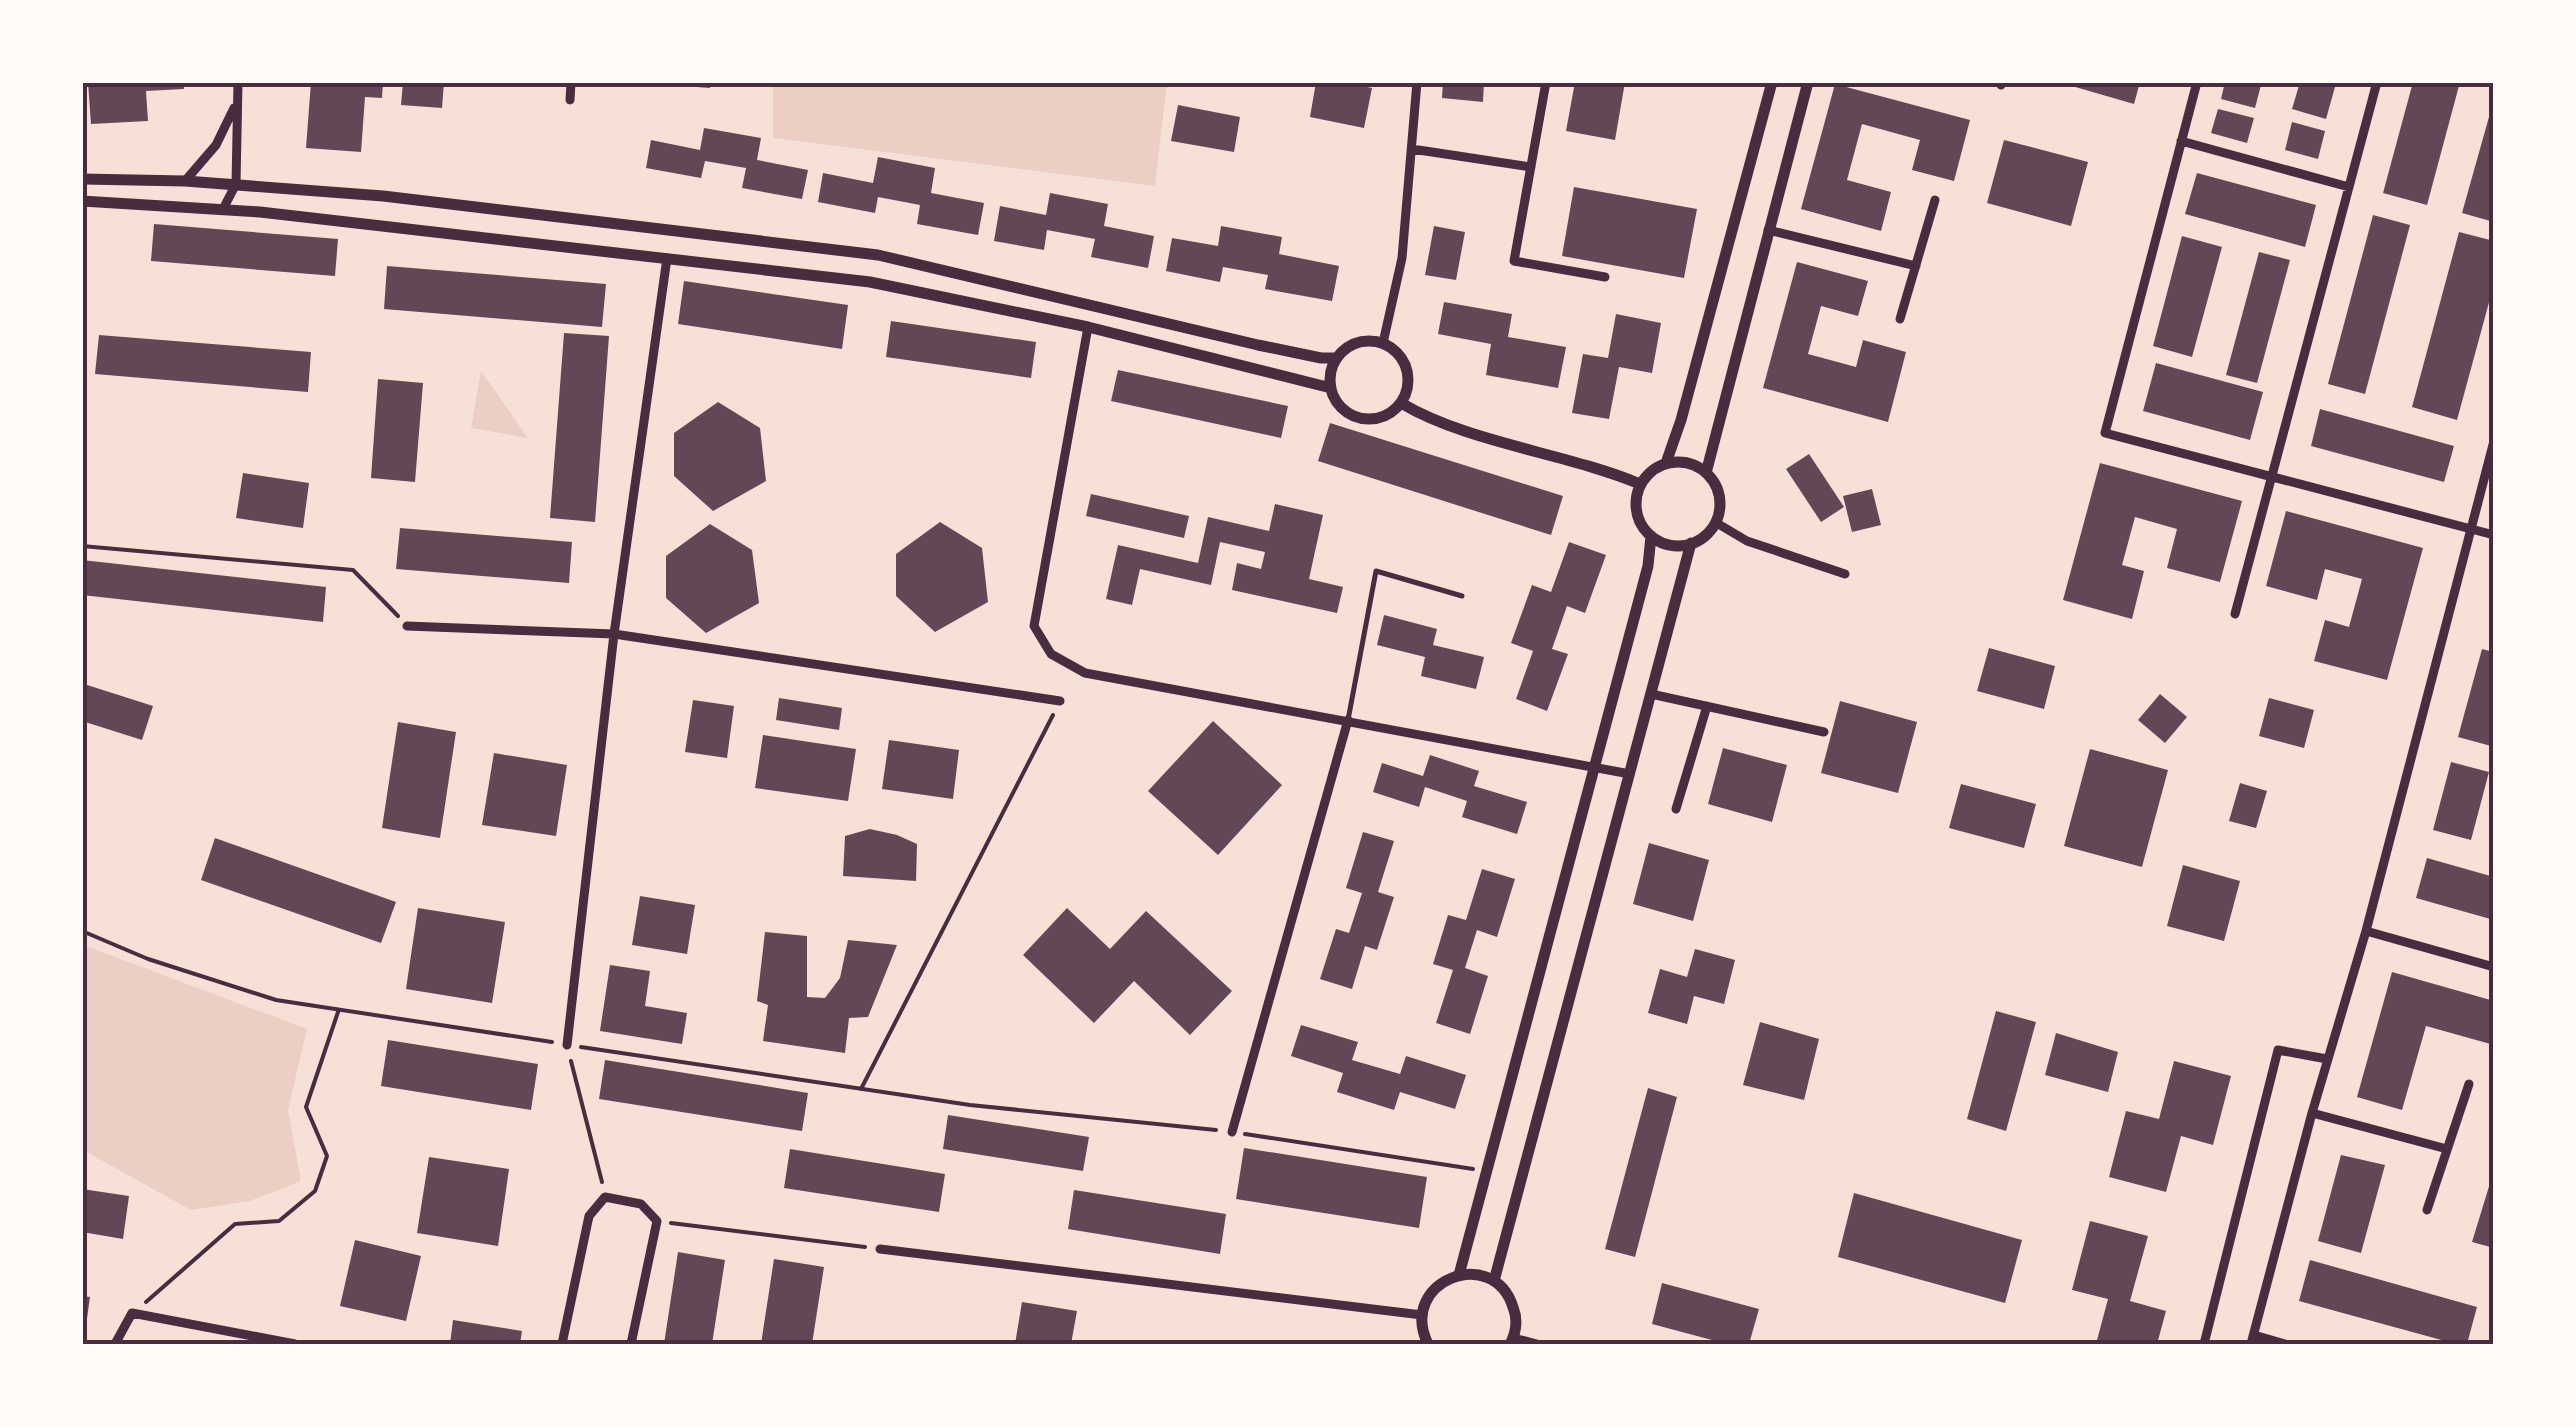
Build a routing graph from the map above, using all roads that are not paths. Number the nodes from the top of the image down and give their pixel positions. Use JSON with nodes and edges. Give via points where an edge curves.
{"nodes":[{"id":1,"x":238,"y":82,"type":"edge"},
{"id":2,"x":571,"y":82,"type":"edge"},
{"id":3,"x":1417,"y":82,"type":"edge"},
{"id":4,"x":1546,"y":82,"type":"edge"},
{"id":5,"x":1772,"y":82,"type":"edge"},
{"id":6,"x":1808,"y":82,"type":"edge"},
{"id":7,"x":2197,"y":82,"type":"edge"},
{"id":8,"x":2377,"y":82,"type":"edge"},
{"id":9,"x":570,"y":100,"type":"dead end"},
{"id":10,"x":237,"y":101,"type":"junction"},
{"id":11,"x":2181,"y":142,"type":"junction"},
{"id":12,"x":1412,"y":149,"type":"junction"},
{"id":13,"x":1531,"y":167,"type":"junction"},
{"id":14,"x":82,"y":180,"type":"edge"},
{"id":15,"x":185,"y":180,"type":"junction"},
{"id":16,"x":236,"y":184,"type":"junction"},
{"id":17,"x":2349,"y":186,"type":"junction"},
{"id":18,"x":1935,"y":200,"type":"dead end"},
{"id":19,"x":82,"y":201,"type":"edge"},
{"id":20,"x":223,"y":209,"type":"junction"},
{"id":21,"x":1768,"y":230,"type":"junction"},
{"id":22,"x":667,"y":258,"type":"junction"},
{"id":23,"x":1916,"y":266,"type":"junction"},
{"id":24,"x":1604,"y":277,"type":"dead end"},
{"id":25,"x":1900,"y":319,"type":"dead end"},
{"id":26,"x":1088,"y":326,"type":"junction"},
{"id":27,"x":1383,"y":343,"type":"junction"},
{"id":28,"x":1336,"y":358,"type":"junction"},
{"id":29,"x":1331,"y":388,"type":"junction"},
{"id":30,"x":1401,"y":402,"type":"junction"},
{"id":31,"x":2494,"y":441,"type":"edge"},
{"id":32,"x":1666,"y":463,"type":"junction"},
{"id":33,"x":1706,"y":473,"type":"junction"},
{"id":34,"x":2272,"y":477,"type":"junction"},
{"id":35,"x":1640,"y":484,"type":"junction"},
{"id":36,"x":1715,"y":522,"type":"junction"},
{"id":37,"x":2469,"y":529,"type":"junction"},
{"id":38,"x":2494,"y":535,"type":"edge"},
{"id":39,"x":1651,"y":536,"type":"junction"},
{"id":40,"x":1691,"y":543,"type":"junction"},
{"id":41,"x":1845,"y":574,"type":"dead end"},
{"id":42,"x":1462,"y":596,"type":"dead end"},
{"id":43,"x":2235,"y":614,"type":"dead end"},
{"id":44,"x":408,"y":626,"type":"road end"},
{"id":45,"x":614,"y":634,"type":"junction"},
{"id":46,"x":1651,"y":694,"type":"junction"},
{"id":47,"x":1060,"y":701,"type":"road end"},
{"id":48,"x":1706,"y":706,"type":"junction"},
{"id":49,"x":1348,"y":720,"type":"junction"},
{"id":50,"x":1824,"y":732,"type":"dead end"},
{"id":51,"x":1597,"y":767,"type":"junction"},
{"id":52,"x":1630,"y":774,"type":"junction"},
{"id":53,"x":1676,"y":809,"type":"dead end"},
{"id":54,"x":2366,"y":930,"type":"junction"},
{"id":55,"x":2494,"y":967,"type":"edge"},
{"id":56,"x":567,"y":1045,"type":"road end"},
{"id":57,"x":2327,"y":1060,"type":"junction"},
{"id":58,"x":2469,"y":1084,"type":"dead end"},
{"id":59,"x":2312,"y":1113,"type":"junction"},
{"id":60,"x":1232,"y":1132,"type":"road end"},
{"id":61,"x":2447,"y":1149,"type":"junction"},
{"id":62,"x":2426,"y":1210,"type":"dead end"},
{"id":63,"x":880,"y":1250,"type":"road end"},
{"id":64,"x":1458,"y":1275,"type":"junction"},
{"id":65,"x":1494,"y":1281,"type":"junction"},
{"id":66,"x":1422,"y":1315,"type":"junction"},
{"id":67,"x":2252,"y":1340,"type":"edge"},
{"id":68,"x":1512,"y":1341,"type":"edge"},
{"id":69,"x":116,"y":1344,"type":"edge"},
{"id":70,"x":295,"y":1344,"type":"edge"},
{"id":71,"x":562,"y":1344,"type":"edge"},
{"id":72,"x":631,"y":1344,"type":"edge"},
{"id":73,"x":1428,"y":1344,"type":"edge"},
{"id":74,"x":1538,"y":1344,"type":"edge"},
{"id":75,"x":2204,"y":1344,"type":"edge"},
{"id":76,"x":2285,"y":1344,"type":"edge"}],
"edges":[{"from":1,"to":10,"type":"street"},
{"from":2,"to":9,"type":"street"},
{"from":3,"to":12,"type":"street"},
{"from":4,"to":13,"type":"street"},
{"from":5,"to":32,"type":"street"},
{"from":6,"to":21,"type":"street"},
{"from":7,"to":11,"type":"street"},
{"from":8,"to":17,"type":"street"},
{"from":10,"to":15,"type":"street","via":[[216,145]]},
{"from":10,"to":16,"type":"street"},
{"from":11,"to":17,"type":"street"},
{"from":11,"to":34,"type":"street","via":[[2105,432]]},
{"from":12,"to":13,"type":"street"},
{"from":12,"to":27,"type":"street","via":[[1402,258]]},
{"from":13,"to":24,"type":"street","via":[[1514,260]]},
{"from":14,"to":15,"type":"street"},
{"from":15,"to":16,"type":"street"},
{"from":16,"to":20,"type":"street"},
{"from":16,"to":28,"type":"street","via":[[878,255]]},
{"from":17,"to":34,"type":"street"},
{"from":18,"to":23,"type":"street"},
{"from":19,"to":20,"type":"street"},
{"from":20,"to":22,"type":"street"},
{"from":21,"to":23,"type":"street"},
{"from":21,"to":33,"type":"street"},
{"from":22,"to":26,"type":"street","via":[[870,282]]},
{"from":22,"to":45,"type":"street"},
{"from":23,"to":25,"type":"street"},
{"from":26,"to":29,"type":"street"},
{"from":26,"to":49,"type":"street","via":[[1034,626],[1051,654],[1085,673]]},
{"from":27,"to":28,"type":"street","via":[[1362,341]]},
{"from":27,"to":30,"type":"street","via":[[1407,368]]},
{"from":28,"to":29,"type":"street"},
{"from":29,"to":30,"type":"street","via":[[1355,416],[1380,417]]},
{"from":30,"to":35,"type":"street","via":[[1439,421]]},
{"from":31,"to":37,"type":"street"},
{"from":32,"to":33,"type":"street","via":[[1687,463]]},
{"from":32,"to":35,"type":"street"},
{"from":33,"to":36,"type":"street","via":[[1719,502]]},
{"from":34,"to":37,"type":"street"},
{"from":34,"to":43,"type":"street"},
{"from":35,"to":39,"type":"street","via":[[1638,518]]},
{"from":36,"to":40,"type":"street"},
{"from":36,"to":41,"type":"street","via":[[1747,541]]},
{"from":37,"to":38,"type":"street"},
{"from":37,"to":54,"type":"street"},
{"from":39,"to":40,"type":"street","via":[[1670,545]]},
{"from":39,"to":51,"type":"street"},
{"from":40,"to":46,"type":"street"},
{"from":42,"to":49,"type":"lane","via":[[1376,571]]},
{"from":44,"to":45,"type":"street"},
{"from":45,"to":47,"type":"street"},
{"from":45,"to":56,"type":"street"},
{"from":46,"to":48,"type":"street"},
{"from":46,"to":52,"type":"street"},
{"from":48,"to":50,"type":"street"},
{"from":48,"to":53,"type":"street"},
{"from":49,"to":51,"type":"street"},
{"from":49,"to":60,"type":"street"},
{"from":51,"to":52,"type":"street"},
{"from":51,"to":64,"type":"street"},
{"from":52,"to":65,"type":"street"},
{"from":54,"to":55,"type":"street"},
{"from":54,"to":57,"type":"street"},
{"from":57,"to":59,"type":"street"},
{"from":57,"to":75,"type":"street","via":[[2278,1050]]},
{"from":58,"to":61,"type":"street"},
{"from":59,"to":61,"type":"street"},
{"from":59,"to":67,"type":"street"},
{"from":61,"to":62,"type":"street"},
{"from":63,"to":66,"type":"street"},
{"from":64,"to":65,"type":"street"},
{"from":64,"to":66,"type":"street","via":[[1434,1289]]},
{"from":65,"to":68,"type":"street","via":[[1516,1312]]},
{"from":66,"to":73,"type":"street"},
{"from":67,"to":76,"type":"street"},
{"from":68,"to":74,"type":"street"},
{"from":69,"to":70,"type":"street","via":[[132,1314]]},
{"from":71,"to":72,"type":"street","via":[[589,1216],[605,1197],[642,1204],[656,1220]]}]}
